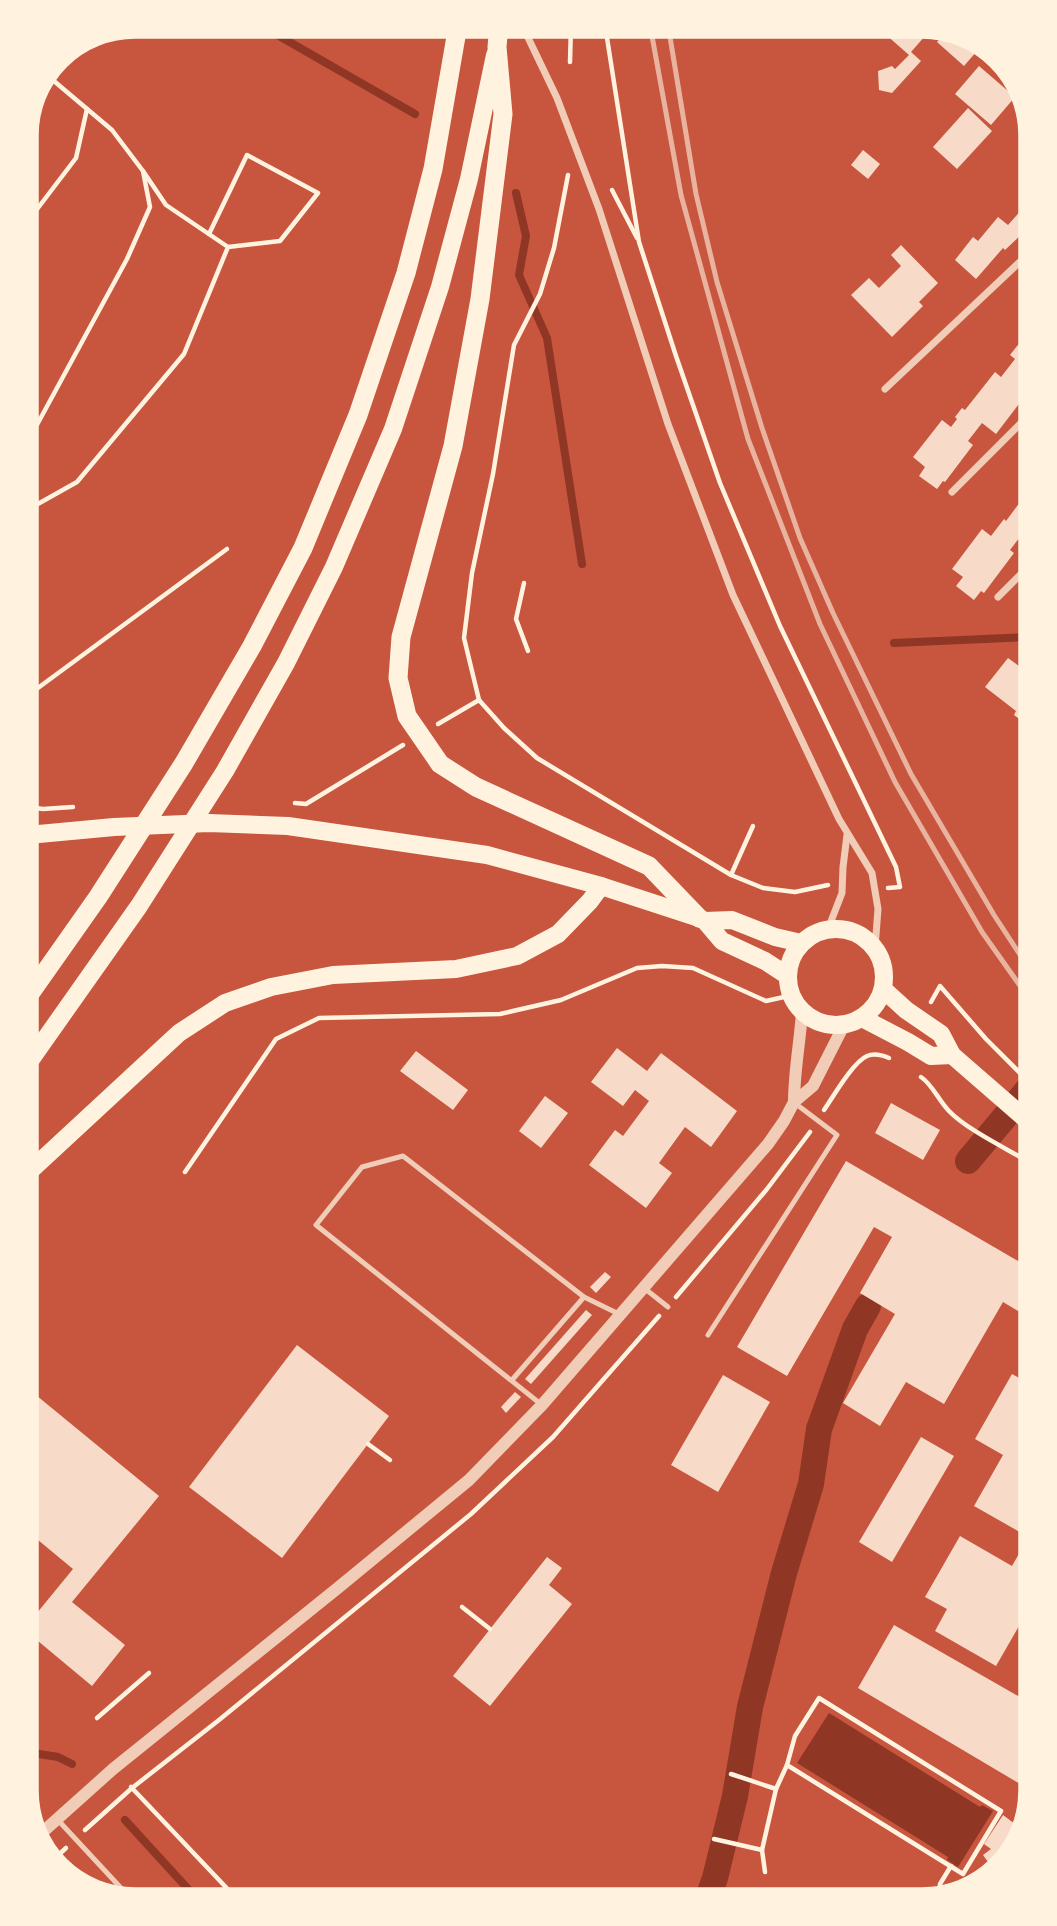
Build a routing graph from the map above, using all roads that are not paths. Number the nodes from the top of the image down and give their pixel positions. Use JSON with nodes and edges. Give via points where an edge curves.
{"nodes":[{"id":1,"x":456,"y":37,"type":"edge"},
{"id":2,"x":498,"y":37,"type":"edge"},
{"id":3,"x":529,"y":37,"type":"edge"},
{"id":4,"x":497,"y":47,"type":"junction"},
{"id":5,"x":1020,"y":262,"type":"edge"},
{"id":6,"x":885,"y":388,"type":"dead end"},
{"id":7,"x":1020,"y":424,"type":"edge"},
{"id":8,"x":952,"y":492,"type":"dead end"},
{"id":9,"x":1020,"y":575,"type":"edge"},
{"id":10,"x":998,"y":597,"type":"dead end"},
{"id":11,"x":37,"y":834,"type":"edge"},
{"id":12,"x":847,"y":834,"type":"junction"},
{"id":13,"x":601,"y":886,"type":"junction"},
{"id":14,"x":702,"y":919,"type":"junction"},
{"id":15,"x":828,"y":929,"type":"junction"},
{"id":16,"x":801,"y":943,"type":"junction"},
{"id":17,"x":875,"y":948,"type":"junction"},
{"id":18,"x":788,"y":976,"type":"junction"},
{"id":19,"x":37,"y":984,"type":"edge"},
{"id":20,"x":883,"y":989,"type":"junction"},
{"id":21,"x":802,"y":1012,"type":"junction"},
{"id":22,"x":862,"y":1018,"type":"junction"},
{"id":23,"x":844,"y":1025,"type":"junction"},
{"id":24,"x":37,"y":1051,"type":"edge"},
{"id":25,"x":952,"y":1055,"type":"junction"},
{"id":26,"x":794,"y":1102,"type":"junction"},
{"id":27,"x":1020,"y":1114,"type":"edge"},
{"id":28,"x":37,"y":1165,"type":"edge"},
{"id":29,"x":645,"y":1288,"type":"junction"},
{"id":30,"x":584,"y":1297,"type":"junction"},
{"id":31,"x":667,"y":1307,"type":"dead end"},
{"id":32,"x":621,"y":1315,"type":"junction"},
{"id":33,"x":708,"y":1335,"type":"dead end"},
{"id":34,"x":512,"y":1380,"type":"junction"},
{"id":35,"x":542,"y":1405,"type":"junction"},
{"id":36,"x":57,"y":1819,"type":"junction"},
{"id":37,"x":45,"y":1830,"type":"edge"},
{"id":38,"x":121,"y":1888,"type":"edge"}],
"edges":[{"from":1,"to":19,"type":"highway","via":[[433,169],[406,273],[358,415],[303,548],[184,763]]},
{"from":2,"to":4,"type":"highway"},
{"from":3,"to":12,"type":"street","via":[[599,209],[668,424],[733,595]]},
{"from":4,"to":14,"type":"highway","via":[[503,114],[480,299],[453,446],[401,637],[401,691],[407,716],[440,764],[476,788],[649,866]]},
{"from":4,"to":24,"type":"main road","via":[[440,287],[393,429],[334,567],[225,771],[139,906]]},
{"from":5,"to":6,"type":"street"},
{"from":7,"to":8,"type":"street"},
{"from":9,"to":10,"type":"street"},
{"from":11,"to":13,"type":"main road","via":[[209,823],[288,826],[487,855]]},
{"from":12,"to":15,"type":"street","via":[[842,893]]},
{"from":12,"to":17,"type":"street","via":[[872,873],[878,909]]},
{"from":13,"to":14,"type":"main road"},
{"from":13,"to":28,"type":"main road","via":[[558,934],[517,956],[456,969],[333,975],[271,987],[225,1003],[179,1033]]},
{"from":14,"to":16,"type":"main road","via":[[732,920]]},
{"from":14,"to":18,"type":"main road","via":[[722,941]]},
{"from":15,"to":16,"type":"main road"},
{"from":15,"to":17,"type":"main road","via":[[851,931]]},
{"from":16,"to":18,"type":"main road"},
{"from":17,"to":20,"type":"main road","via":[[884,969]]},
{"from":18,"to":21,"type":"main road","via":[[791,996]]},
{"from":20,"to":22,"type":"main road","via":[[876,1005]]},
{"from":20,"to":25,"type":"main road","via":[[941,1034]]},
{"from":21,"to":23,"type":"main road","via":[[821,1023]]},
{"from":21,"to":26,"type":"street"},
{"from":22,"to":23,"type":"main road"},
{"from":22,"to":25,"type":"main road","via":[[931,1056]]},
{"from":23,"to":26,"type":"street","via":[[813,1086]]},
{"from":25,"to":27,"type":"main road"},
{"from":26,"to":29,"type":"street","via":[[768,1144]]},
{"from":26,"to":33,"type":"lane","via":[[837,1135]]},
{"from":29,"to":31,"type":"lane"},
{"from":29,"to":32,"type":"street"},
{"from":30,"to":32,"type":"lane"},
{"from":30,"to":34,"type":"lane"},
{"from":30,"to":34,"type":"lane","via":[[403,1156],[362,1167],[316,1225]]},
{"from":32,"to":35,"type":"street"},
{"from":34,"to":35,"type":"lane"},
{"from":35,"to":36,"type":"street","via":[[469,1480]]},
{"from":36,"to":37,"type":"street"},
{"from":36,"to":38,"type":"lane"}]}
